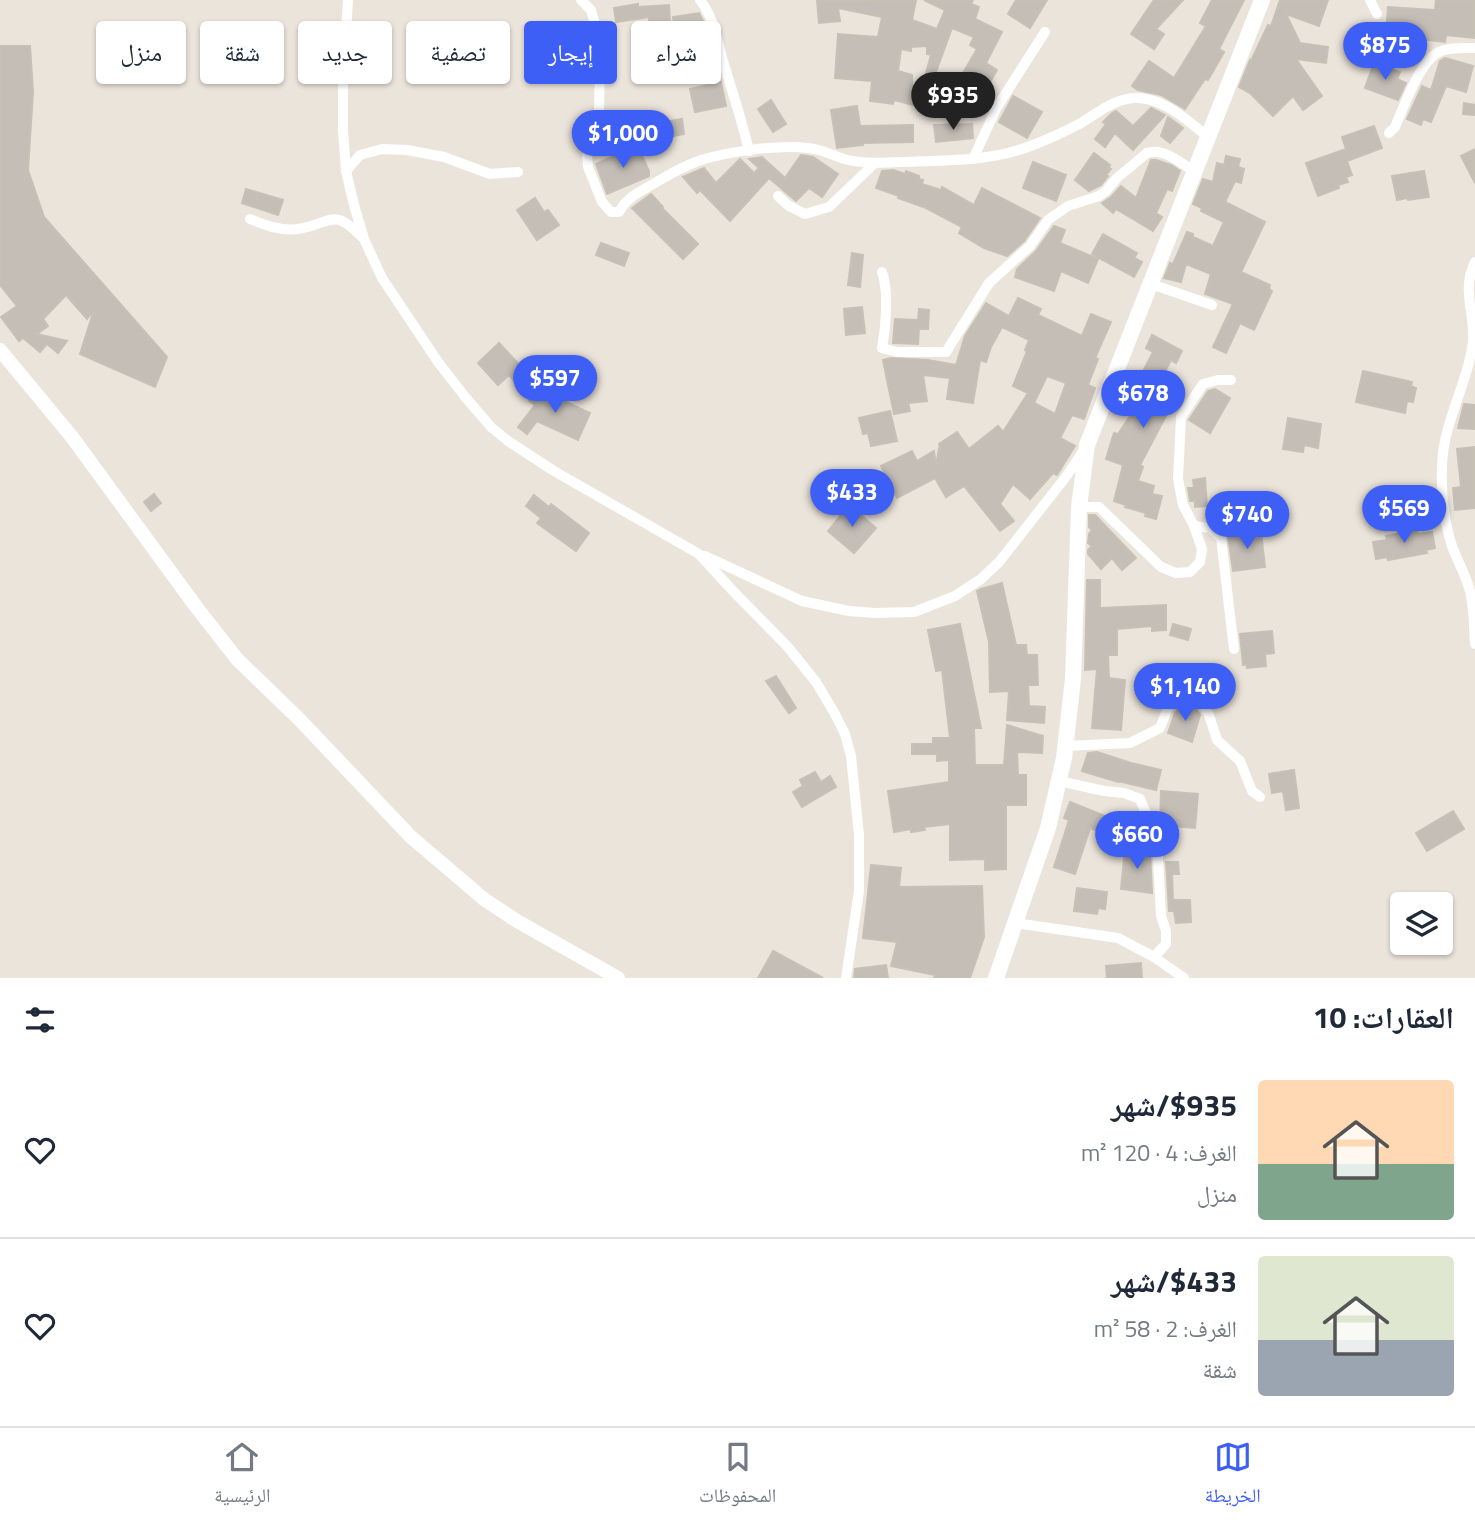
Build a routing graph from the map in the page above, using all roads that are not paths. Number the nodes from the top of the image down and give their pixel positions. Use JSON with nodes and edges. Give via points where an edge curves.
{"nodes":[{"id":1,"x":348,"y":0,"type":"edge"},
{"id":2,"x":581,"y":0,"type":"edge"},
{"id":3,"x":700,"y":0,"type":"edge"},
{"id":4,"x":1262,"y":0,"type":"edge"},
{"id":5,"x":1370,"y":0,"type":"edge"},
{"id":6,"x":1377,"y":15,"type":"dead end"},
{"id":7,"x":1045,"y":32,"type":"dead end"},
{"id":8,"x":1475,"y":48,"type":"edge"},
{"id":9,"x":1389,"y":133,"type":"dead end"},
{"id":10,"x":1208,"y":136,"type":"junction"},
{"id":11,"x":749,"y":151,"type":"junction"},
{"id":12,"x":973,"y":159,"type":"junction"},
{"id":13,"x":875,"y":163,"type":"junction"},
{"id":14,"x":346,"y":171,"type":"junction"},
{"id":15,"x":518,"y":172,"type":"dead end"},
{"id":16,"x":1195,"y":172,"type":"junction"},
{"id":17,"x":778,"y":196,"type":"dead end"},
{"id":18,"x":250,"y":219,"type":"dead end"},
{"id":19,"x":364,"y":239,"type":"junction"},
{"id":20,"x":1475,"y":262,"type":"edge"},
{"id":21,"x":882,"y":272,"type":"dead end"},
{"id":22,"x":1151,"y":284,"type":"junction"},
{"id":23,"x":1212,"y":305,"type":"dead end"},
{"id":24,"x":0,"y":350,"type":"edge"},
{"id":25,"x":1231,"y":380,"type":"dead end"},
{"id":26,"x":1087,"y":445,"type":"junction"},
{"id":27,"x":1079,"y":507,"type":"junction"},
{"id":28,"x":1194,"y":526,"type":"junction"},
{"id":29,"x":699,"y":554,"type":"junction"},
{"id":30,"x":1475,"y":644,"type":"edge"},
{"id":31,"x":1234,"y":649,"type":"dead end"},
{"id":32,"x":1066,"y":746,"type":"junction"},
{"id":33,"x":1059,"y":781,"type":"junction"},
{"id":34,"x":1260,"y":797,"type":"dead end"},
{"id":35,"x":1015,"y":923,"type":"junction"},
{"id":36,"x":1154,"y":957,"type":"junction"},
{"id":37,"x":618,"y":978,"type":"edge"},
{"id":38,"x":846,"y":978,"type":"edge"},
{"id":39,"x":996,"y":978,"type":"edge"},
{"id":40,"x":1184,"y":978,"type":"edge"}],
"edges":[{"from":1,"to":14,"type":"street","via":[[343,82]]},
{"from":2,"to":11,"type":"street","via":[[591,10],[600,54],[599,113],[588,167],[611,212],[619,212],[633,196],[696,162]]},
{"from":3,"to":11,"type":"street","via":[[715,28]]},
{"from":4,"to":10,"type":"main road"},
{"from":5,"to":6,"type":"street"},
{"from":7,"to":12,"type":"street","via":[[997,107]]},
{"from":8,"to":9,"type":"street","via":[[1433,55]]},
{"from":10,"to":12,"type":"street","via":[[1170,108],[1137,98],[1106,106],[1033,145]]},
{"from":10,"to":16,"type":"main road"},
{"from":11,"to":13,"type":"street","via":[[811,148]]},
{"from":12,"to":13,"type":"street"},
{"from":13,"to":17,"type":"street","via":[[828,207],[805,214]]},
{"from":14,"to":15,"type":"street","via":[[360,155],[382,149],[444,157],[490,174]]},
{"from":14,"to":19,"type":"street"},
{"from":16,"to":21,"type":"street","via":[[1153,151],[1099,196],[1059,211],[1030,246],[989,283],[946,352],[882,348],[887,285]]},
{"from":16,"to":22,"type":"main road"},
{"from":18,"to":19,"type":"street","via":[[270,227],[297,229],[338,219]]},
{"from":19,"to":29,"type":"street","via":[[382,278],[438,362],[491,426],[554,471]]},
{"from":20,"to":30,"type":"street","via":[[1468,281],[1473,340],[1447,429],[1442,464],[1448,530],[1472,598]]},
{"from":22,"to":23,"type":"street"},
{"from":22,"to":26,"type":"main road"},
{"from":24,"to":37,"type":"street","via":[[72,437],[237,659],[411,837],[485,900]]},
{"from":25,"to":28,"type":"street","via":[[1203,384],[1181,417],[1178,478],[1183,505]]},
{"from":26,"to":27,"type":"main road"},
{"from":26,"to":29,"type":"street","via":[[999,562],[955,596],[914,612],[849,611],[802,601]]},
{"from":27,"to":28,"type":"street","via":[[1099,507],[1150,559],[1176,573],[1190,572],[1200,562],[1202,549]]},
{"from":27,"to":32,"type":"main road"},
{"from":28,"to":31,"type":"street","via":[[1210,528],[1221,538]]},
{"from":29,"to":38,"type":"street","via":[[787,646],[816,682],[845,734],[859,835],[859,891]]},
{"from":32,"to":33,"type":"main road"},
{"from":32,"to":34,"type":"street","via":[[1130,743],[1160,728],[1168,708],[1181,696],[1192,698],[1202,703],[1217,740],[1240,761],[1252,791]]},
{"from":33,"to":35,"type":"main road"},
{"from":33,"to":36,"type":"street","via":[[1140,799],[1157,839],[1161,916],[1166,931],[1166,944]]},
{"from":35,"to":36,"type":"street","via":[[1118,938]]},
{"from":35,"to":39,"type":"main road"},
{"from":36,"to":40,"type":"street"}]}
